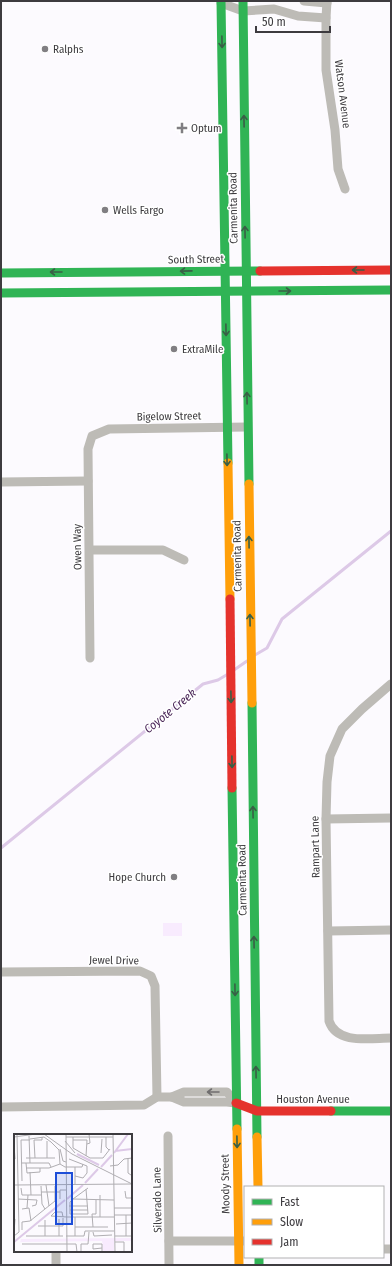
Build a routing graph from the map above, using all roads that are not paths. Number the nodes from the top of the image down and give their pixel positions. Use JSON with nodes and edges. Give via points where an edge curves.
{"nodes":[{"id":1,"x":243,"y":1,"type":"edge"},
{"id":2,"x":304,"y":1,"type":"edge"},
{"id":3,"x":223,"y":2,"type":"edge"},
{"id":4,"x":327,"y":2,"type":"edge"},
{"id":5,"x":243,"y":11,"type":"junction"},
{"id":6,"x":326,"y":18,"type":"junction"},
{"id":7,"x":345,"y":189,"type":"dead end"},
{"id":8,"x":391,"y":270,"type":"edge"},
{"id":9,"x":225,"y":271,"type":"junction"},
{"id":10,"x":245,"y":271,"type":"junction"},
{"id":11,"x":1,"y":273,"type":"edge"},
{"id":12,"x":391,"y":290,"type":"edge"},
{"id":13,"x":225,"y":291,"type":"junction"},
{"id":14,"x":246,"y":291,"type":"junction"},
{"id":15,"x":1,"y":293,"type":"edge"},
{"id":16,"x":227,"y":427,"type":"junction"},
{"id":17,"x":247,"y":427,"type":"junction"},
{"id":18,"x":92,"y":436,"type":"joint"},
{"id":19,"x":88,"y":481,"type":"junction"},
{"id":20,"x":1,"y":482,"type":"edge"},
{"id":21,"x":90,"y":550,"type":"junction"},
{"id":22,"x":184,"y":560,"type":"dead end"},
{"id":23,"x":90,"y":658,"type":"dead end"},
{"id":24,"x":391,"y":684,"type":"edge"},
{"id":25,"x":391,"y":818,"type":"edge"},
{"id":26,"x":326,"y":819,"type":"junction"},
{"id":27,"x":391,"y":930,"type":"edge"},
{"id":28,"x":328,"y":931,"type":"junction"},
{"id":29,"x":1,"y":972,"type":"edge"},
{"id":30,"x":391,"y":1038,"type":"edge"},
{"id":31,"x":157,"y":1097,"type":"junction"},
{"id":32,"x":236,"y":1103,"type":"junction"},
{"id":33,"x":1,"y":1107,"type":"edge"},
{"id":34,"x":257,"y":1111,"type":"junction"},
{"id":35,"x":391,"y":1111,"type":"edge"},
{"id":36,"x":168,"y":1136,"type":"dead end"},
{"id":37,"x":258,"y":1186,"type":"edge"},
{"id":38,"x":169,"y":1241,"type":"junction"},
{"id":39,"x":242,"y":1241,"type":"edge"},
{"id":40,"x":56,"y":1252,"type":"edge"},
{"id":41,"x":56,"y":1265,"type":"edge"},
{"id":42,"x":169,"y":1265,"type":"edge"},
{"id":43,"x":239,"y":1265,"type":"edge"}],
"edges":[{"from":1,"to":5,"type":"main road","name":"Carmenita Road"},
{"from":2,"to":4,"type":"street"},
{"from":3,"to":5,"type":"street"},
{"from":3,"to":9,"type":"main road","name":"Carmenita Road","one_way":true},
{"from":4,"to":6,"type":"street","name":"Watson Avenue"},
{"from":5,"to":6,"type":"street","via":[[274,9],[298,16]]},
{"from":10,"to":5,"type":"main road","name":"Carmenita Road","one_way":true},
{"from":6,"to":7,"type":"street","name":"Watson Avenue","via":[[326,70],[338,169]]},
{"from":8,"to":10,"type":"main road","name":"South Street","one_way":true},
{"from":9,"to":10,"type":"main road","name":"South Street"},
{"from":9,"to":11,"type":"main road","name":"South Street","one_way":true},
{"from":9,"to":13,"type":"main road","name":"Carmenita Road"},
{"from":10,"to":14,"type":"main road","name":"Carmenita Road"},
{"from":14,"to":12,"type":"main road","one_way":true},
{"from":13,"to":14,"type":"main road"},
{"from":13,"to":15,"type":"main road"},
{"from":13,"to":16,"type":"main road","name":"Carmenita Road","one_way":true},
{"from":17,"to":14,"type":"main road","name":"Carmenita Road","one_way":true},
{"from":16,"to":17,"type":"street","name":"Bigelow Street"},
{"from":16,"to":18,"type":"street","name":"Bigelow Street","via":[[109,429]]},
{"from":16,"to":32,"type":"main road","name":"Carmenita Road","one_way":true},
{"from":34,"to":17,"type":"main road","name":"Carmenita Road","one_way":true},
{"from":18,"to":19,"type":"street","name":"Owen Way","via":[[88,449]]},
{"from":19,"to":20,"type":"street"},
{"from":19,"to":21,"type":"street","name":"Owen Way"},
{"from":21,"to":22,"type":"street","via":[[163,550]]},
{"from":21,"to":23,"type":"street","name":"Owen Way"},
{"from":24,"to":26,"type":"street","name":"Rampart Lane","via":[[342,729],[330,756]]},
{"from":25,"to":26,"type":"street"},
{"from":26,"to":28,"type":"street","name":"Rampart Lane"},
{"from":27,"to":28,"type":"street"},
{"from":28,"to":30,"type":"street","name":"Rampart Lane","via":[[328,1015],[331,1026],[335,1032],[351,1038]]},
{"from":29,"to":31,"type":"street","name":"Jewel Drive","via":[[140,971],[151,976],[155,986]]},
{"from":31,"to":32,"type":"street","via":[[172,1097],[184,1092],[227,1092]]},
{"from":31,"to":33,"type":"street","via":[[144,1105]]},
{"from":32,"to":34,"type":"main road","name":"Houston Avenue"},
{"from":32,"to":39,"type":"main road","name":"Moody Street","one_way":true},
{"from":34,"to":35,"type":"main road","name":"Houston Avenue"},
{"from":34,"to":37,"type":"main road"},
{"from":36,"to":38,"type":"street","name":"Silverado Lane"},
{"from":38,"to":39,"type":"street"},
{"from":38,"to":42,"type":"street","name":"Silverado Lane"},
{"from":39,"to":43,"type":"main road","name":"Moody Street"},
{"from":40,"to":41,"type":"street"}]}
